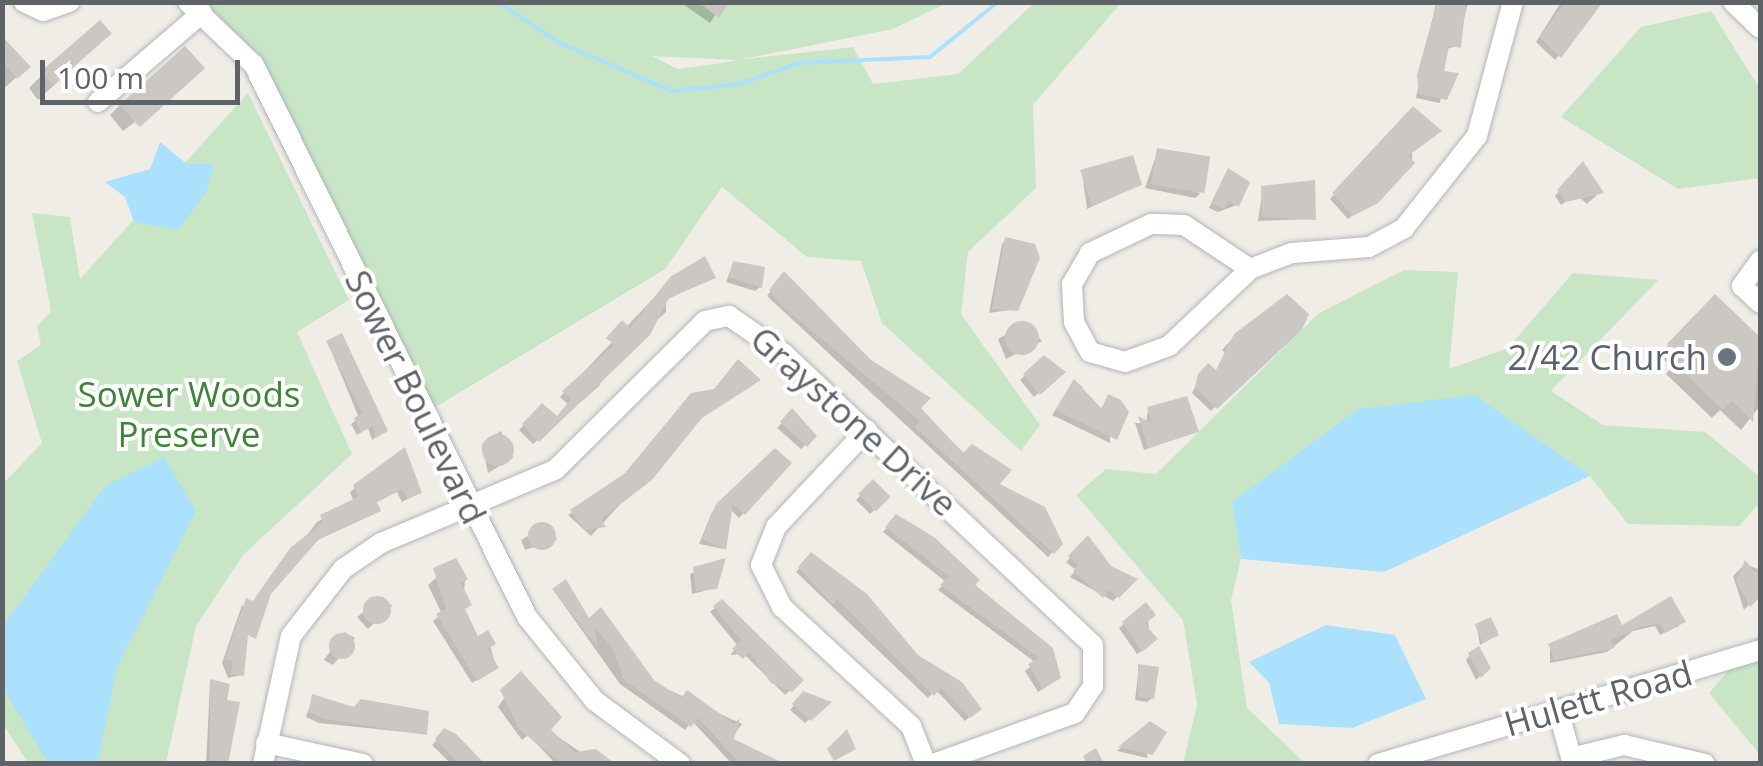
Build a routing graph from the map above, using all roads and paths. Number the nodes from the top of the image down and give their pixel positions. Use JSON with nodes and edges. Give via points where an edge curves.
{"nodes":[{"id":1,"x":24,"y":2,"type":"edge"},
{"id":2,"x":70,"y":2,"type":"edge"},
{"id":3,"x":1513,"y":2,"type":"edge"},
{"id":4,"x":1733,"y":2,"type":"edge"},
{"id":5,"x":195,"y":8,"type":"edge"},
{"id":6,"x":1760,"y":26,"type":"edge"},
{"id":7,"x":98,"y":102,"type":"dead end"},
{"id":8,"x":1760,"y":262,"type":"edge"},
{"id":9,"x":1250,"y":268,"type":"junction"},
{"id":10,"x":1760,"y":303,"type":"edge"},
{"id":11,"x":867,"y":430,"type":"junction"},
{"id":12,"x":471,"y":512,"type":"junction"},
{"id":13,"x":1760,"y":650,"type":"edge"},
{"id":14,"x":1558,"y":710,"type":"junction"},
{"id":15,"x":265,"y":753,"type":"edge"},
{"id":16,"x":1572,"y":761,"type":"edge"},
{"id":17,"x":364,"y":764,"type":"edge"},
{"id":18,"x":680,"y":764,"type":"edge"},
{"id":19,"x":930,"y":764,"type":"edge"},
{"id":20,"x":1378,"y":764,"type":"edge"},
{"id":21,"x":1705,"y":764,"type":"edge"}],
"edges":[{"from":1,"to":2,"type":"street","via":[[43,11]]},
{"from":3,"to":9,"type":"street","via":[[1476,136],[1404,228],[1369,247],[1292,254]]},
{"from":4,"to":6,"type":"street"},
{"from":5,"to":7,"type":"street"},
{"from":5,"to":12,"type":"street","name":"Sower Boulevard","via":[[254,65]]},
{"from":8,"to":10,"type":"street","via":[[1742,286]]},
{"from":9,"to":9,"type":"street","via":[[1169,346],[1125,362],[1090,352],[1074,322],[1072,284],[1090,253],[1151,224],[1184,225]]},
{"from":11,"to":12,"type":"street","name":"Graystone Drive","via":[[752,327],[729,316],[706,321],[578,452]]},
{"from":11,"to":19,"type":"street","via":[[776,528],[762,565],[782,607],[911,726]]},
{"from":11,"to":19,"type":"street","name":"Graystone Drive","via":[[1093,644],[1093,686],[1075,713]]},
{"from":12,"to":15,"type":"street","name":"Graystone Drive","via":[[380,544],[321,590],[291,636]]},
{"from":12,"to":18,"type":"street","name":"Sower Boulevard","via":[[559,665]]},
{"from":13,"to":14,"type":"street","name":"Hulett Road"},
{"from":14,"to":16,"type":"street"},
{"from":14,"to":20,"type":"street","name":"Hulett Road"},
{"from":15,"to":17,"type":"street"},
{"from":16,"to":21,"type":"street","via":[[1624,746]]}]}
